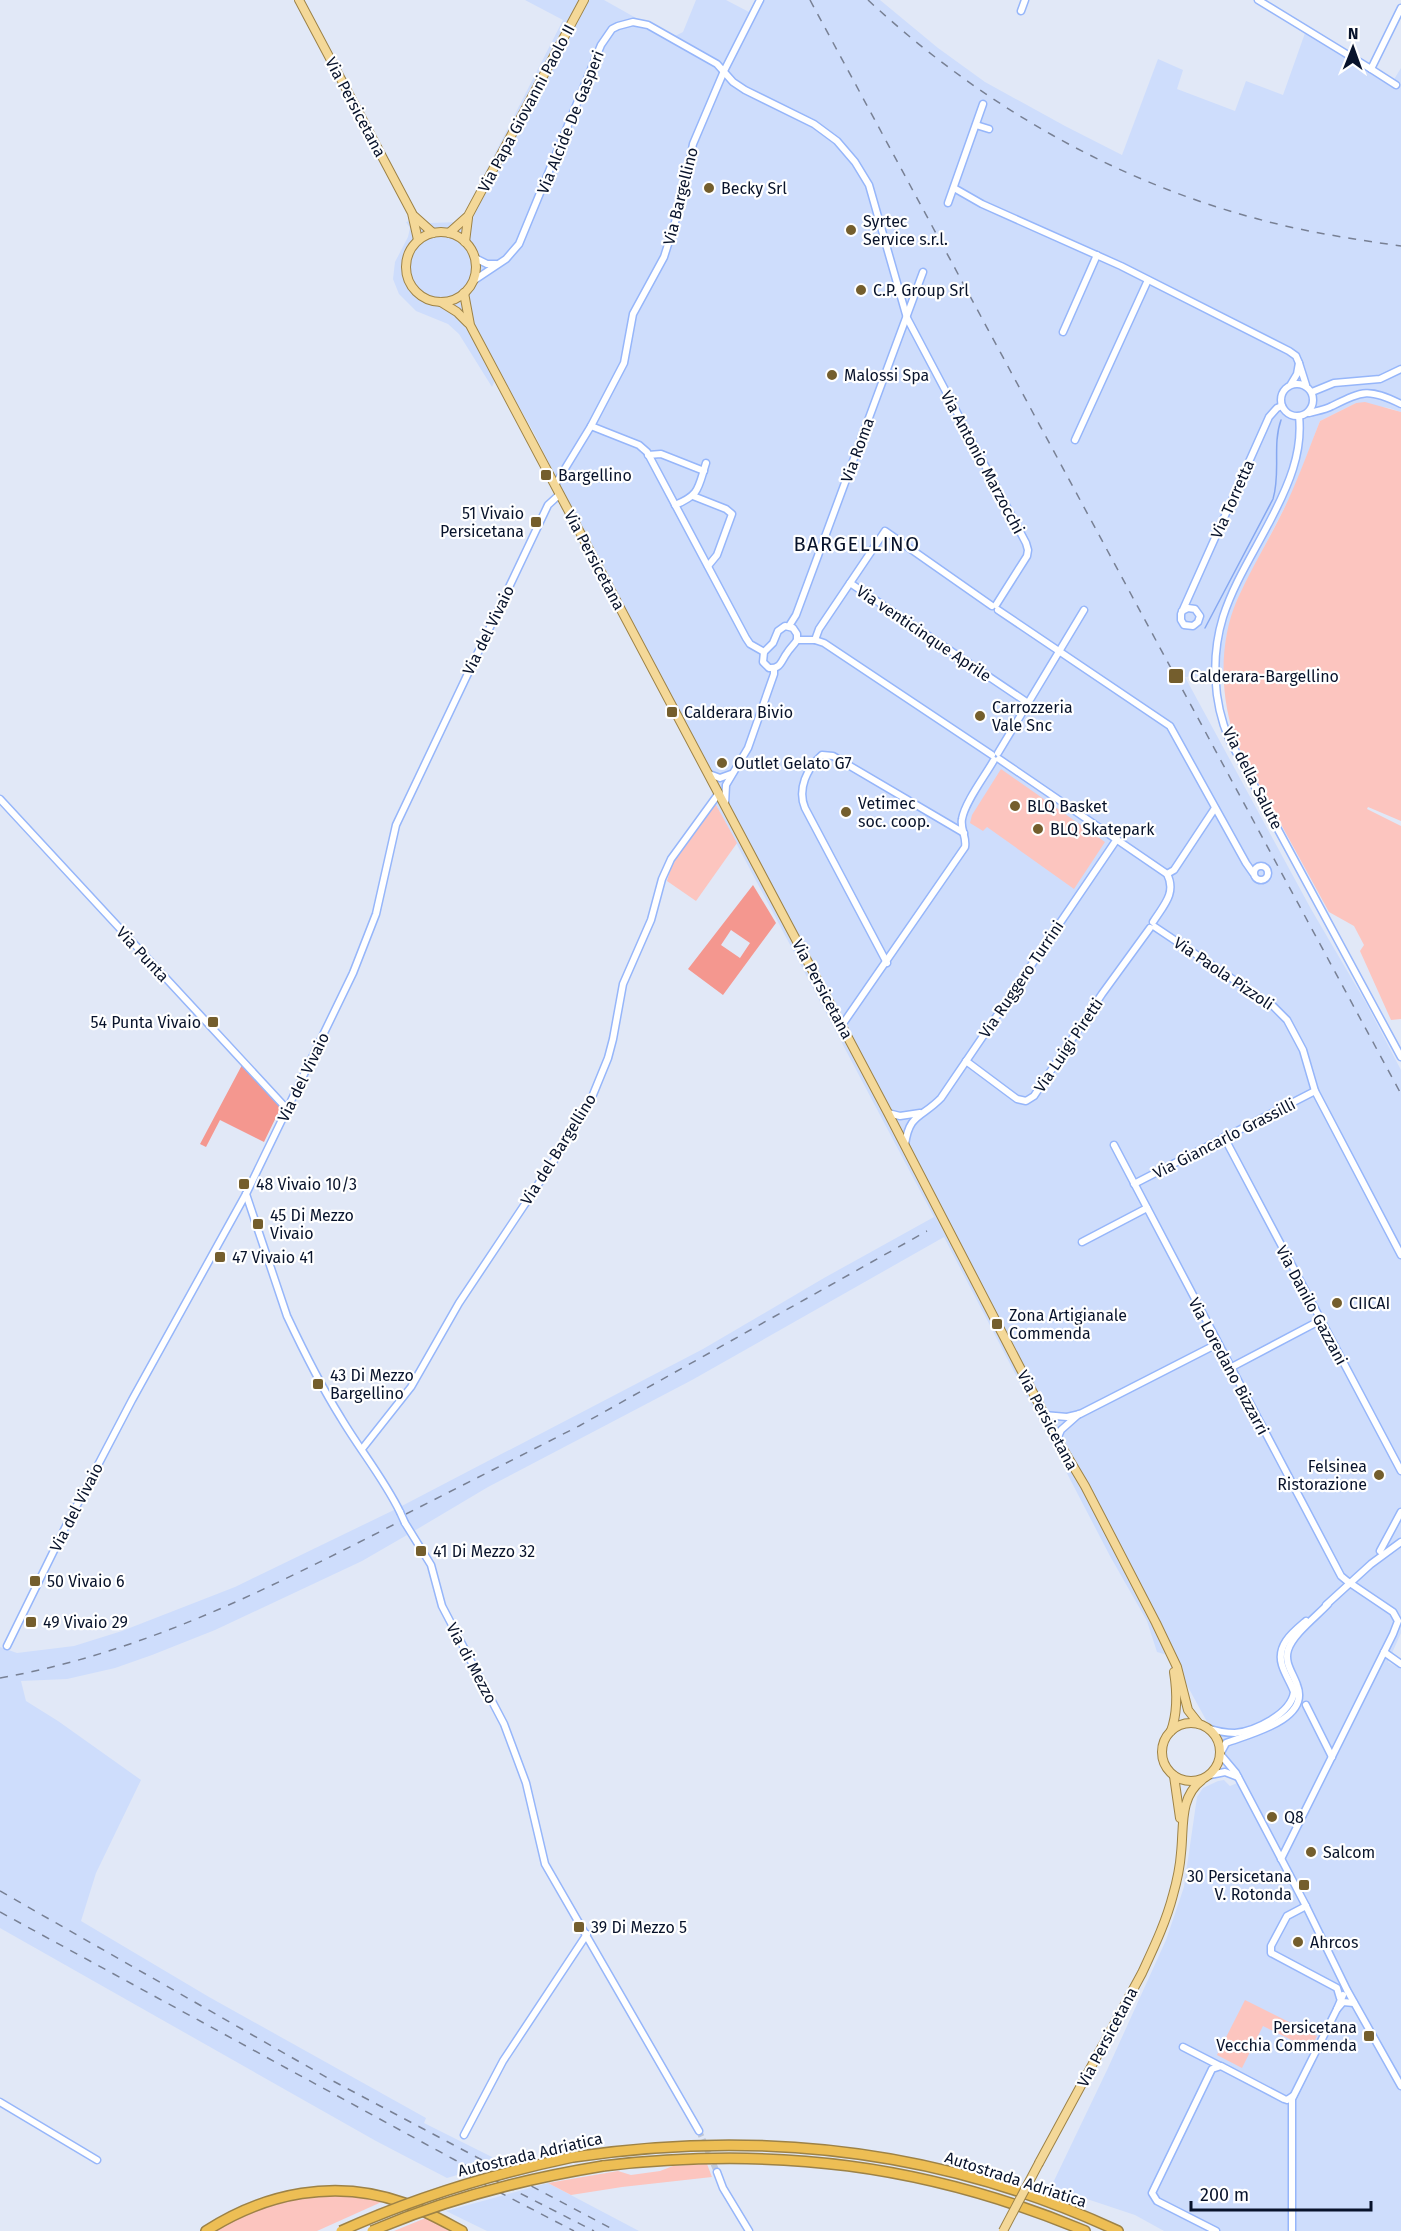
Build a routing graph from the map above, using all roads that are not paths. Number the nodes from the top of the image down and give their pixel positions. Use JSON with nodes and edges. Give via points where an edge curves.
{"nodes":[{"id":1,"x":299,"y":0,"type":"edge"},
{"id":2,"x":584,"y":0,"type":"edge"},
{"id":3,"x":760,"y":0,"type":"edge"},
{"id":4,"x":1025,"y":0,"type":"edge"},
{"id":5,"x":1258,"y":0,"type":"edge"},
{"id":6,"x":1401,"y":8,"type":"edge"},
{"id":7,"x":1021,"y":11,"type":"dead end"},
{"id":8,"x":1371,"y":69,"type":"junction"},
{"id":9,"x":724,"y":71,"type":"junction"},
{"id":10,"x":1396,"y":85,"type":"dead end"},
{"id":11,"x":983,"y":104,"type":"dead end"},
{"id":12,"x":976,"y":124,"type":"junction"},
{"id":13,"x":989,"y":129,"type":"dead end"},
{"id":14,"x":954,"y":188,"type":"junction"},
{"id":15,"x":948,"y":203,"type":"dead end"},
{"id":16,"x":412,"y":213,"type":"junction"},
{"id":17,"x":468,"y":216,"type":"junction"},
{"id":18,"x":433,"y":233,"type":"junction"},
{"id":19,"x":449,"y":233,"type":"junction"},
{"id":20,"x":418,"y":240,"type":"junction"},
{"id":21,"x":465,"y":242,"type":"junction"},
{"id":22,"x":1097,"y":255,"type":"junction"},
{"id":23,"x":474,"y":258,"type":"junction"},
{"id":24,"x":500,"y":263,"type":"junction"},
{"id":25,"x":922,"y":272,"type":"dead end"},
{"id":26,"x":1148,"y":280,"type":"junction"},
{"id":27,"x":473,"y":281,"type":"junction"},
{"id":28,"x":464,"y":293,"type":"junction"},
{"id":29,"x":441,"y":302,"type":"junction"},
{"id":30,"x":907,"y":318,"type":"junction"},
{"id":31,"x":470,"y":325,"type":"junction"},
{"id":32,"x":1063,"y":332,"type":"dead end"},
{"id":33,"x":1299,"y":363,"type":"junction"},
{"id":34,"x":1401,"y":369,"type":"edge"},
{"id":35,"x":1291,"y":384,"type":"junction"},
{"id":36,"x":1306,"y":386,"type":"junction"},
{"id":37,"x":1313,"y":396,"type":"junction"},
{"id":38,"x":1401,"y":404,"type":"edge"},
{"id":39,"x":1282,"y":406,"type":"junction"},
{"id":40,"x":1330,"y":407,"type":"junction"},
{"id":41,"x":1302,"y":415,"type":"junction"},
{"id":42,"x":591,"y":426,"type":"junction"},
{"id":43,"x":1075,"y":440,"type":"dead end"},
{"id":44,"x":648,"y":456,"type":"junction"},
{"id":45,"x":706,"y":463,"type":"dead end"},
{"id":46,"x":704,"y":471,"type":"junction"},
{"id":47,"x":555,"y":485,"type":"junction"},
{"id":48,"x":560,"y":494,"type":"junction"},
{"id":49,"x":693,"y":496,"type":"junction"},
{"id":50,"x":675,"y":505,"type":"junction"},
{"id":51,"x":708,"y":566,"type":"junction"},
{"id":52,"x":850,"y":584,"type":"junction"},
{"id":53,"x":1188,"y":596,"type":"junction"},
{"id":54,"x":995,"y":607,"type":"junction"},
{"id":55,"x":1193,"y":608,"type":"junction"},
{"id":56,"x":1084,"y":610,"type":"dead end"},
{"id":57,"x":1182,"y":611,"type":"junction"},
{"id":58,"x":789,"y":626,"type":"junction"},
{"id":59,"x":797,"y":640,"type":"junction"},
{"id":60,"x":816,"y":640,"type":"junction"},
{"id":61,"x":1059,"y":651,"type":"junction"},
{"id":62,"x":764,"y":652,"type":"junction"},
{"id":63,"x":774,"y":669,"type":"junction"},
{"id":64,"x":1028,"y":703,"type":"junction"},
{"id":65,"x":996,"y":757,"type":"junction"},
{"id":66,"x":734,"y":772,"type":"junction"},
{"id":67,"x":709,"y":774,"type":"junction"},
{"id":68,"x":719,"y":793,"type":"junction"},
{"id":69,"x":0,"y":799,"type":"edge"},
{"id":70,"x":725,"y":804,"type":"junction"},
{"id":71,"x":1215,"y":808,"type":"junction"},
{"id":72,"x":964,"y":833,"type":"junction"},
{"id":73,"x":1116,"y":839,"type":"junction"},
{"id":74,"x":1253,"y":873,"type":"dead end"},
{"id":75,"x":1167,"y":874,"type":"junction"},
{"id":76,"x":1158,"y":914,"type":"junction"},
{"id":77,"x":1153,"y":928,"type":"junction"},
{"id":78,"x":887,"y":963,"type":"junction"},
{"id":79,"x":842,"y":1025,"type":"junction"},
{"id":80,"x":1401,"y":1057,"type":"edge"},
{"id":81,"x":966,"y":1061,"type":"junction"},
{"id":82,"x":1315,"y":1091,"type":"junction"},
{"id":83,"x":287,"y":1109,"type":"junction"},
{"id":84,"x":888,"y":1113,"type":"junction"},
{"id":85,"x":920,"y":1113,"type":"junction"},
{"id":86,"x":1224,"y":1137,"type":"junction"},
{"id":87,"x":905,"y":1145,"type":"junction"},
{"id":88,"x":1114,"y":1145,"type":"dead end"},
{"id":89,"x":1134,"y":1184,"type":"junction"},
{"id":90,"x":246,"y":1194,"type":"junction"},
{"id":91,"x":1147,"y":1208,"type":"junction"},
{"id":92,"x":1082,"y":1242,"type":"dead end"},
{"id":93,"x":1401,"y":1255,"type":"edge"},
{"id":94,"x":1321,"y":1320,"type":"junction"},
{"id":95,"x":1217,"y":1344,"type":"junction"},
{"id":96,"x":1230,"y":1368,"type":"junction"},
{"id":97,"x":1080,"y":1414,"type":"junction"},
{"id":98,"x":1044,"y":1415,"type":"junction"},
{"id":99,"x":1057,"y":1439,"type":"junction"},
{"id":100,"x":362,"y":1449,"type":"junction"},
{"id":101,"x":1401,"y":1472,"type":"edge"},
{"id":102,"x":1401,"y":1512,"type":"edge"},
{"id":103,"x":1401,"y":1542,"type":"edge"},
{"id":104,"x":1380,"y":1551,"type":"dead end"},
{"id":105,"x":1350,"y":1584,"type":"junction"},
{"id":106,"x":1328,"y":1604,"type":"junction"},
{"id":107,"x":7,"y":1646,"type":"dead end"},
{"id":108,"x":1384,"y":1652,"type":"junction"},
{"id":109,"x":1171,"y":1655,"type":"junction"},
{"id":110,"x":1401,"y":1664,"type":"edge"},
{"id":111,"x":1306,"y":1705,"type":"dead end"},
{"id":112,"x":1203,"y":1726,"type":"junction"},
{"id":113,"x":1170,"y":1731,"type":"junction"},
{"id":114,"x":1220,"y":1754,"type":"junction"},
{"id":115,"x":1332,"y":1757,"type":"junction"},
{"id":116,"x":1210,"y":1774,"type":"junction"},
{"id":117,"x":1236,"y":1774,"type":"junction"},
{"id":118,"x":1174,"y":1776,"type":"junction"},
{"id":119,"x":1202,"y":1780,"type":"junction"},
{"id":120,"x":1182,"y":1832,"type":"junction"},
{"id":121,"x":1281,"y":1859,"type":"junction"},
{"id":122,"x":1306,"y":1906,"type":"junction"},
{"id":123,"x":587,"y":1934,"type":"junction"},
{"id":124,"x":1347,"y":1990,"type":"junction"},
{"id":125,"x":1340,"y":1998,"type":"junction"},
{"id":126,"x":1354,"y":2003,"type":"junction"},
{"id":127,"x":1337,"y":2009,"type":"junction"},
{"id":128,"x":1183,"y":2047,"type":"dead end"},
{"id":129,"x":1199,"y":2055,"type":"junction"},
{"id":130,"x":1221,"y":2066,"type":"junction"},
{"id":131,"x":1212,"y":2069,"type":"junction"},
{"id":132,"x":1400,"y":2083,"type":"edge"},
{"id":133,"x":1293,"y":2096,"type":"junction"},
{"id":134,"x":0,"y":2102,"type":"edge"},
{"id":135,"x":699,"y":2131,"type":"tunnel mouth"},
{"id":136,"x":465,"y":2135,"type":"dead end"},
{"id":137,"x":97,"y":2160,"type":"dead end"},
{"id":138,"x":717,"y":2172,"type":"tunnel mouth"},
{"id":139,"x":206,"y":2231,"type":"edge"},
{"id":140,"x":341,"y":2231,"type":"edge"},
{"id":141,"x":372,"y":2231,"type":"edge"},
{"id":142,"x":462,"y":2231,"type":"edge"},
{"id":143,"x":749,"y":2231,"type":"edge"},
{"id":144,"x":1003,"y":2231,"type":"edge"},
{"id":145,"x":1085,"y":2231,"type":"edge"},
{"id":146,"x":1118,"y":2231,"type":"edge"},
{"id":147,"x":1216,"y":2231,"type":"edge"},
{"id":148,"x":1292,"y":2231,"type":"edge"}],
"edges":[{"from":1,"to":16,"type":"main road","name":"Via Persicetana"},
{"from":2,"to":17,"type":"main road","name":"Via Papa Giovanni Paolo II"},
{"from":3,"to":9,"type":"street","name":"Via Bargellino"},
{"from":4,"to":7,"type":"street"},
{"from":5,"to":8,"type":"street"},
{"from":6,"to":8,"type":"street"},
{"from":8,"to":10,"type":"street"},
{"from":9,"to":24,"type":"street","name":"Via Alcide De Gasperi","via":[[648,26],[626,23],[612,29],[592,64],[519,244]]},
{"from":9,"to":30,"type":"street","name":"Via Alcide De Gasperi","via":[[745,90],[825,132],[855,162],[872,194]]},
{"from":9,"to":42,"type":"street","name":"Via Bargellino","via":[[693,144],[682,200],[664,257],[633,314],[624,363]]},
{"from":11,"to":12,"type":"street"},
{"from":12,"to":13,"type":"street"},
{"from":12,"to":14,"type":"street"},
{"from":14,"to":15,"type":"street"},
{"from":14,"to":22,"type":"street"},
{"from":16,"to":18,"type":"main road","name":"Via Persicetana"},
{"from":16,"to":20,"type":"main road","name":"Via Persicetana"},
{"from":17,"to":19,"type":"main road"},
{"from":17,"to":21,"type":"main road"},
{"from":18,"to":19,"type":"main road"},
{"from":18,"to":20,"type":"main road"},
{"from":19,"to":21,"type":"main road"},
{"from":20,"to":29,"type":"main road","via":[[407,258],[408,279],[421,296]]},
{"from":21,"to":23,"type":"main road"},
{"from":22,"to":26,"type":"street"},
{"from":22,"to":32,"type":"street"},
{"from":23,"to":24,"type":"street","via":[[487,264]]},
{"from":23,"to":27,"type":"main road"},
{"from":24,"to":27,"type":"street","name":"Via Alcide De Gasperi"},
{"from":25,"to":30,"type":"street","name":"Via Roma"},
{"from":26,"to":33,"type":"street","via":[[1289,351]]},
{"from":26,"to":43,"type":"street"},
{"from":27,"to":28,"type":"main road"},
{"from":28,"to":29,"type":"main road"},
{"from":28,"to":31,"type":"main road","name":"Via Persicetana"},
{"from":29,"to":31,"type":"main road","name":"Via Persicetana"},
{"from":30,"to":54,"type":"street","name":"Via Antonio Marzocchi","via":[[1026,543],[1028,550],[1022,566]]},
{"from":30,"to":58,"type":"street","name":"Via Roma"},
{"from":31,"to":47,"type":"main road","name":"Via Persicetana"},
{"from":33,"to":35,"type":"street"},
{"from":33,"to":36,"type":"street"},
{"from":34,"to":37,"type":"street","via":[[1373,381],[1334,383]]},
{"from":35,"to":36,"type":"street"},
{"from":35,"to":39,"type":"street","via":[[1282,393]]},
{"from":36,"to":37,"type":"street"},
{"from":37,"to":40,"type":"street","via":[[1321,406]]},
{"from":37,"to":41,"type":"street","name":"Via della Salute","via":[[1311,408]]},
{"from":38,"to":40,"type":"street","via":[[1362,394]]},
{"from":39,"to":41,"type":"street","via":[[1287,413]]},
{"from":39,"to":53,"type":"street","name":"Via Torretta","via":[[1269,417]]},
{"from":40,"to":41,"type":"street"},
{"from":41,"to":80,"type":"street","name":"Via della Salute","via":[[1291,478],[1223,616],[1216,660],[1218,700],[1229,739]]},
{"from":42,"to":44,"type":"street","via":[[639,445]]},
{"from":42,"to":47,"type":"street","name":"Via Bargellino"},
{"from":44,"to":46,"type":"street","via":[[661,454]]},
{"from":44,"to":50,"type":"street"},
{"from":45,"to":46,"type":"street"},
{"from":46,"to":49,"type":"street"},
{"from":47,"to":48,"type":"main road","name":"Via Persicetana"},
{"from":48,"to":67,"type":"main road","name":"Via Persicetana"},
{"from":48,"to":83,"type":"street","name":"Via del Vivaio","via":[[548,506],[396,825],[376,914],[357,963]]},
{"from":49,"to":50,"type":"street"},
{"from":49,"to":51,"type":"street","via":[[732,514],[717,555]]},
{"from":50,"to":51,"type":"street"},
{"from":51,"to":62,"type":"street","via":[[746,638]]},
{"from":52,"to":54,"type":"street","name":"Via venticinque Aprile","via":[[885,531]]},
{"from":52,"to":60,"type":"street","name":"Via venticinque Aprile","via":[[819,629]]},
{"from":52,"to":64,"type":"street","name":"Via venticinque Aprile"},
{"from":53,"to":55,"type":"street"},
{"from":53,"to":57,"type":"street","name":"Via Torretta"},
{"from":54,"to":61,"type":"street","name":"Via venticinque Aprile"},
{"from":55,"to":57,"type":"street"},
{"from":55,"to":57,"type":"street","via":[[1200,616],[1193,626],[1182,623]]},
{"from":56,"to":61,"type":"street"},
{"from":58,"to":59,"type":"street"},
{"from":58,"to":62,"type":"street","name":"Via Roma","via":[[781,628]]},
{"from":59,"to":60,"type":"street"},
{"from":59,"to":63,"type":"street"},
{"from":60,"to":65,"type":"street"},
{"from":61,"to":64,"type":"street"},
{"from":61,"to":71,"type":"street","name":"Via venticinque Aprile","via":[[1170,726]]},
{"from":62,"to":63,"type":"street","via":[[763,662]]},
{"from":63,"to":66,"type":"street","via":[[748,748]]},
{"from":64,"to":65,"type":"street"},
{"from":65,"to":72,"type":"street","via":[[963,813]]},
{"from":65,"to":73,"type":"street"},
{"from":66,"to":67,"type":"street","via":[[726,777]]},
{"from":66,"to":70,"type":"street","via":[[726,785]]},
{"from":67,"to":68,"type":"main road","name":"Via Persicetana"},
{"from":68,"to":70,"type":"main road","name":"Via Persicetana"},
{"from":68,"to":100,"type":"street","name":"Via del Bargellino","via":[[666,870],[651,920],[622,984],[608,1058],[590,1102],[464,1294],[411,1387]]},
{"from":69,"to":83,"type":"street","name":"Via Punta"},
{"from":70,"to":79,"type":"main road","name":"Via Persicetana"},
{"from":71,"to":74,"type":"street","name":"Via venticinque Aprile"},
{"from":71,"to":75,"type":"street","via":[[1174,870]]},
{"from":72,"to":78,"type":"street","via":[[965,847]]},
{"from":72,"to":78,"type":"street","via":[[833,756],[822,755],[808,773],[801,792],[802,802]]},
{"from":73,"to":75,"type":"street"},
{"from":73,"to":81,"type":"street","name":"Via Ruggero Turrini"},
{"from":75,"to":76,"type":"street","name":"Via Luigi Piretti","via":[[1172,885],[1170,896]]},
{"from":76,"to":77,"type":"street","name":"Via Luigi Piretti"},
{"from":76,"to":77,"type":"street"},
{"from":77,"to":81,"type":"street","name":"Via Luigi Piretti","via":[[1102,994],[1034,1096],[1026,1101],[1017,1099]]},
{"from":77,"to":82,"type":"street","name":"Via Paola Pizzoli","via":[[1280,1012],[1303,1050]]},
{"from":78,"to":79,"type":"street"},
{"from":79,"to":84,"type":"main road","name":"Via Persicetana"},
{"from":81,"to":85,"type":"street","name":"Via Ruggero Turrini","via":[[941,1098]]},
{"from":82,"to":86,"type":"street","name":"Via Giancarlo Grassilli"},
{"from":82,"to":93,"type":"street","name":"Via Paola Pizzoli"},
{"from":83,"to":90,"type":"street","name":"Via del Vivaio"},
{"from":84,"to":85,"type":"street"},
{"from":84,"to":87,"type":"main road","name":"Via Persicetana"},
{"from":85,"to":87,"type":"street","name":"Via Ruggero Turrini","via":[[908,1129]]},
{"from":86,"to":89,"type":"street","name":"Via Giancarlo Grassilli"},
{"from":86,"to":94,"type":"street","name":"Via Danilo Gazzani"},
{"from":87,"to":98,"type":"main road","name":"Via Persicetana"},
{"from":88,"to":89,"type":"street","name":"Via Loredano Bizzarri"},
{"from":89,"to":91,"type":"street","name":"Via Loredano Bizzarri"},
{"from":90,"to":100,"type":"street","name":"Via di Mezzo","via":[[287,1316],[340,1418]]},
{"from":90,"to":107,"type":"street","name":"Via del Vivaio","via":[[132,1400]]},
{"from":91,"to":92,"type":"street"},
{"from":91,"to":95,"type":"street","name":"Via Loredano Bizzarri"},
{"from":94,"to":96,"type":"street"},
{"from":94,"to":101,"type":"street","name":"Via Danilo Gazzani"},
{"from":95,"to":96,"type":"street","name":"Via Loredano Bizzarri"},
{"from":95,"to":97,"type":"street"},
{"from":96,"to":105,"type":"street","name":"Via Loredano Bizzarri","via":[[1341,1576]]},
{"from":97,"to":98,"type":"street"},
{"from":97,"to":99,"type":"street","via":[[1061,1430]]},
{"from":98,"to":99,"type":"main road","name":"Via Persicetana"},
{"from":99,"to":109,"type":"main road","name":"Via Persicetana"},
{"from":100,"to":123,"type":"street","name":"Via di Mezzo","bridge":true,"via":[[431,1565],[442,1606],[504,1724],[526,1783],[545,1864]]},
{"from":102,"to":104,"type":"street"},
{"from":103,"to":105,"type":"street"},
{"from":105,"to":106,"type":"street"},
{"from":105,"to":108,"type":"street","name":"Via Loredano Bizzarri","via":[[1396,1616],[1397,1626]]},
{"from":106,"to":112,"type":"street","via":[[1291,1634],[1283,1646],[1282,1663],[1294,1692],[1289,1707],[1242,1732],[1221,1732]]},
{"from":106,"to":114,"type":"street","via":[[1293,1640],[1288,1651],[1289,1667],[1299,1689],[1294,1711],[1251,1735],[1226,1743]]},
{"from":108,"to":110,"type":"street"},
{"from":108,"to":115,"type":"street"},
{"from":109,"to":112,"type":"main road","name":"Via Persicetana","via":[[1188,1710]]},
{"from":109,"to":113,"type":"main road","name":"Via Persicetana","via":[[1176,1700]]},
{"from":111,"to":115,"type":"street"},
{"from":112,"to":113,"type":"main road","via":[[1187,1724]]},
{"from":112,"to":114,"type":"main road","via":[[1217,1739]]},
{"from":113,"to":118,"type":"main road","via":[[1163,1743],[1162,1757]]},
{"from":114,"to":116,"type":"main road"},
{"from":114,"to":117,"type":"street"},
{"from":115,"to":121,"type":"street"},
{"from":116,"to":117,"type":"street"},
{"from":116,"to":119,"type":"main road"},
{"from":117,"to":121,"type":"street"},
{"from":118,"to":119,"type":"main road","via":[[1187,1782]]},
{"from":118,"to":120,"type":"main road","name":"Via Persicetana"},
{"from":119,"to":120,"type":"main road","name":"Via Persicetana","via":[[1190,1792]]},
{"from":120,"to":144,"type":"main road","name":"Via Persicetana","bridge":true,"via":[[1179,1873],[1156,1944]]},
{"from":121,"to":122,"type":"street"},
{"from":122,"to":124,"type":"street"},
{"from":122,"to":125,"type":"street","via":[[1287,1916],[1271,1953],[1335,1987]]},
{"from":123,"to":135,"type":"street","name":"Via di Mezzo"},
{"from":123,"to":136,"type":"street","via":[[503,2061]]},
{"from":124,"to":125,"type":"street"},
{"from":124,"to":126,"type":"street"},
{"from":125,"to":127,"type":"street"},
{"from":126,"to":127,"type":"street","via":[[1343,2002]]},
{"from":126,"to":132,"type":"street"},
{"from":127,"to":133,"type":"street"},
{"from":128,"to":129,"type":"street"},
{"from":129,"to":130,"type":"street"},
{"from":129,"to":131,"type":"street"},
{"from":130,"to":131,"type":"street"},
{"from":130,"to":133,"type":"street","via":[[1284,2099]]},
{"from":131,"to":147,"type":"street","via":[[1152,2193],[1157,2201]]},
{"from":133,"to":148,"type":"street"},
{"from":134,"to":137,"type":"street"},
{"from":138,"to":143,"type":"street"},
{"from":139,"to":142,"type":"highway","via":[[274,2198],[340,2190],[404,2203]]},
{"from":140,"to":146,"type":"highway","name":"Autostrada Adriatica","bridge":true,"via":[[382,2212],[495,2174],[573,2157],[652,2147],[726,2144],[854,2152],[923,2165],[999,2185]]},
{"from":141,"to":145,"type":"highway","name":"Autostrada Adriatica","bridge":true,"via":[[419,2211],[540,2177],[653,2160],[751,2157],[870,2168],[972,2190]]}]}
